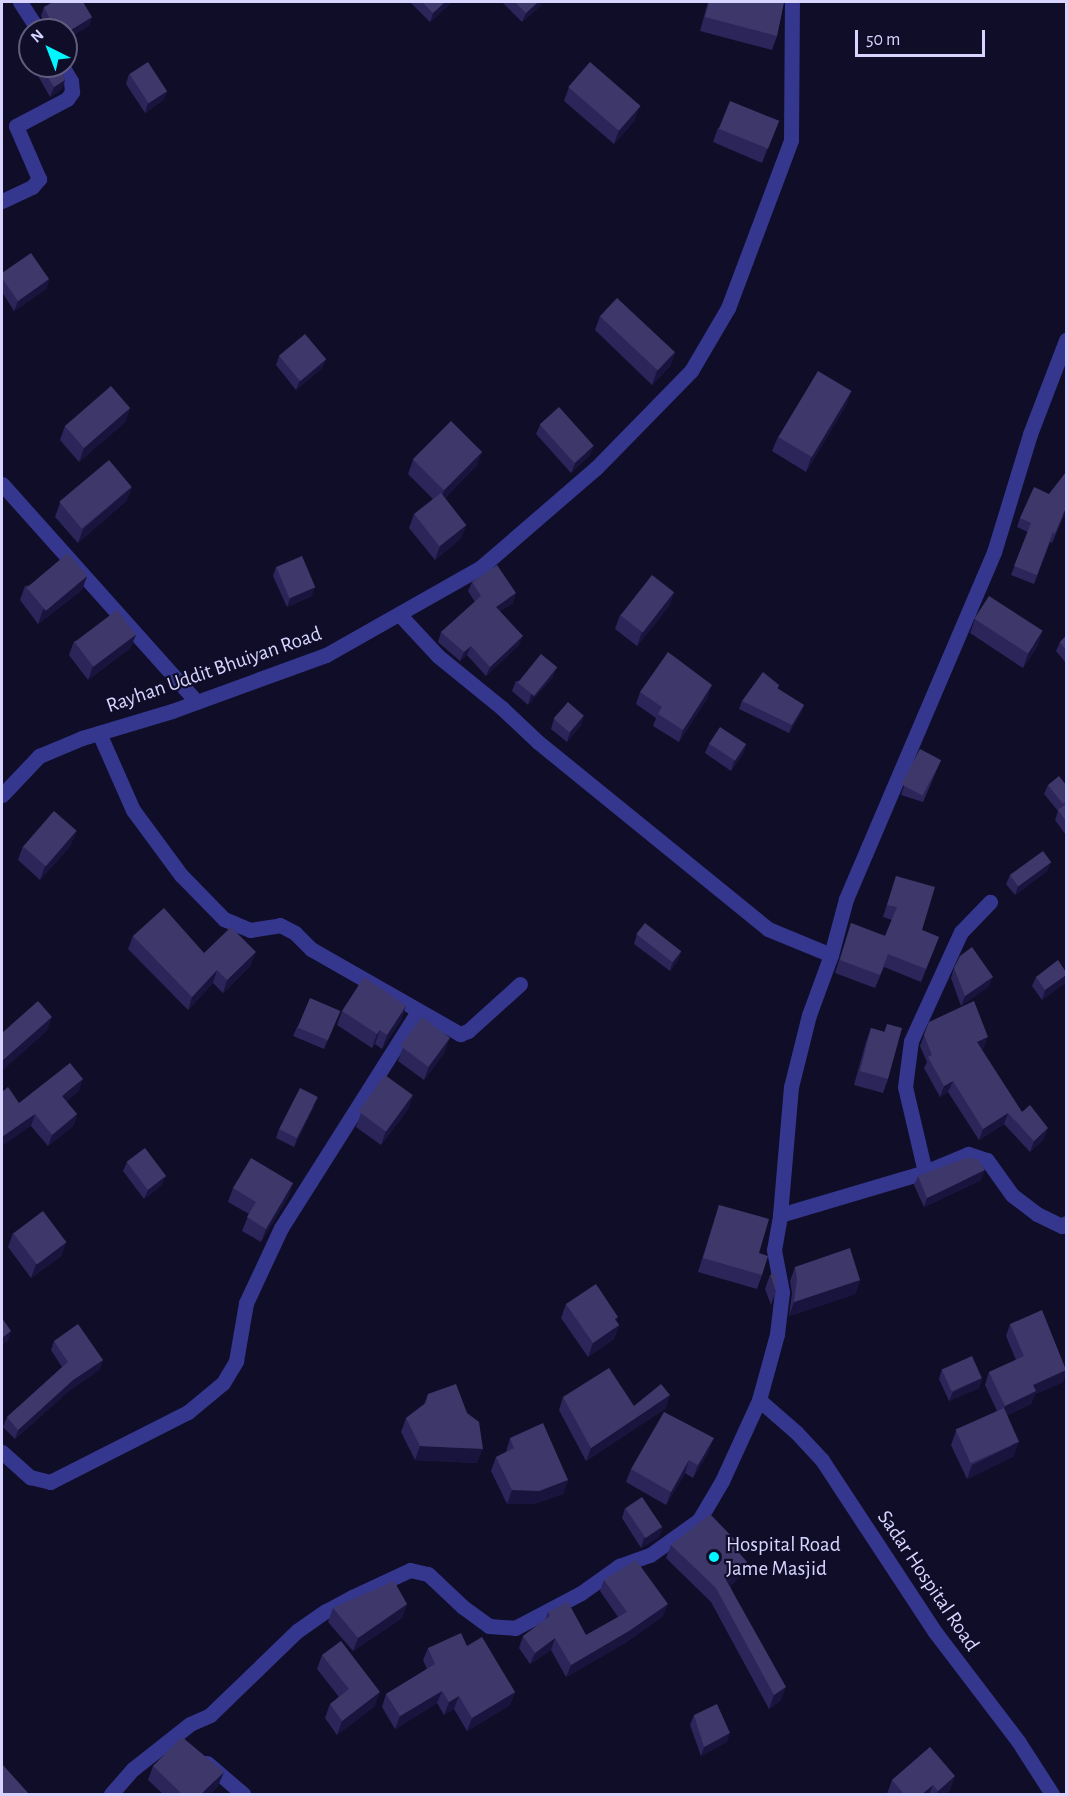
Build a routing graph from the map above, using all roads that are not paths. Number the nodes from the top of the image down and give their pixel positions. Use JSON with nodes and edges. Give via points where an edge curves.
{"nodes":[{"id":1,"x":20,"y":2,"type":"edge"},
{"id":2,"x":792,"y":2,"type":"edge"},
{"id":3,"x":30,"y":18,"type":"edge"},
{"id":4,"x":69,"y":78,"type":"edge"},
{"id":5,"x":2,"y":201,"type":"edge"},
{"id":6,"x":1066,"y":340,"type":"edge"},
{"id":7,"x":2,"y":484,"type":"edge"},
{"id":8,"x":399,"y":614,"type":"junction"},
{"id":9,"x":197,"y":702,"type":"junction"},
{"id":10,"x":99,"y":733,"type":"junction"},
{"id":11,"x":2,"y":795,"type":"edge"},
{"id":12,"x":990,"y":902,"type":"dead end"},
{"id":13,"x":828,"y":954,"type":"junction"},
{"id":14,"x":520,"y":984,"type":"dead end"},
{"id":15,"x":418,"y":1011,"type":"junction"},
{"id":16,"x":925,"y":1172,"type":"junction"},
{"id":17,"x":780,"y":1215,"type":"junction"},
{"id":18,"x":1065,"y":1227,"type":"edge"},
{"id":19,"x":759,"y":1400,"type":"junction"},
{"id":20,"x":2,"y":1452,"type":"edge"},
{"id":21,"x":183,"y":1743,"type":"junction"},
{"id":22,"x":111,"y":1794,"type":"edge"},
{"id":23,"x":243,"y":1794,"type":"edge"},
{"id":24,"x":1052,"y":1794,"type":"edge"}],
"edges":[{"from":1,"to":3,"type":"street"},
{"from":2,"to":8,"type":"street","name":"Rayhan Uddit Bhuiyan Road","via":[[791,140],[728,308],[691,371],[596,468],[480,568]]},
{"from":4,"to":5,"type":"street","via":[[72,92],[67,99],[16,126],[39,179],[33,187]]},
{"from":6,"to":13,"type":"street","via":[[1030,434],[994,552],[846,899]]},
{"from":7,"to":9,"type":"street"},
{"from":8,"to":9,"type":"street","name":"Rayhan Uddit Bhuiyan Road","via":[[326,655]]},
{"from":8,"to":13,"type":"street","via":[[438,656],[768,929]]},
{"from":9,"to":10,"type":"street","name":"Rayhan Uddit Bhuiyan Road"},
{"from":10,"to":11,"type":"street","name":"Rayhan Uddit Bhuiyan Road","via":[[39,756]]},
{"from":10,"to":15,"type":"street","via":[[133,810],[181,875],[224,919],[250,930],[280,925],[311,949]]},
{"from":12,"to":16,"type":"street","via":[[961,932],[911,1041],[905,1087]]},
{"from":13,"to":17,"type":"street","via":[[791,1087]]},
{"from":14,"to":15,"type":"street","via":[[460,1034]]},
{"from":15,"to":20,"type":"street","via":[[281,1228],[246,1303],[236,1361],[223,1383],[188,1412],[50,1482],[30,1477]]},
{"from":16,"to":17,"type":"street"},
{"from":16,"to":18,"type":"street","via":[[968,1154],[987,1160],[1012,1195],[1037,1215]]},
{"from":17,"to":19,"type":"street","via":[[774,1250],[783,1292],[777,1334]]},
{"from":19,"to":21,"type":"street","via":[[722,1481],[699,1520],[650,1555],[619,1566],[581,1593],[515,1628],[489,1626],[428,1574],[410,1570],[326,1611],[297,1631],[210,1715],[190,1725]]},
{"from":19,"to":24,"type":"street","name":"Sadar Hospital Road","via":[[822,1460],[935,1632],[1018,1741]]},
{"from":21,"to":22,"type":"street","via":[[133,1768]]},
{"from":21,"to":23,"type":"street"}]}
